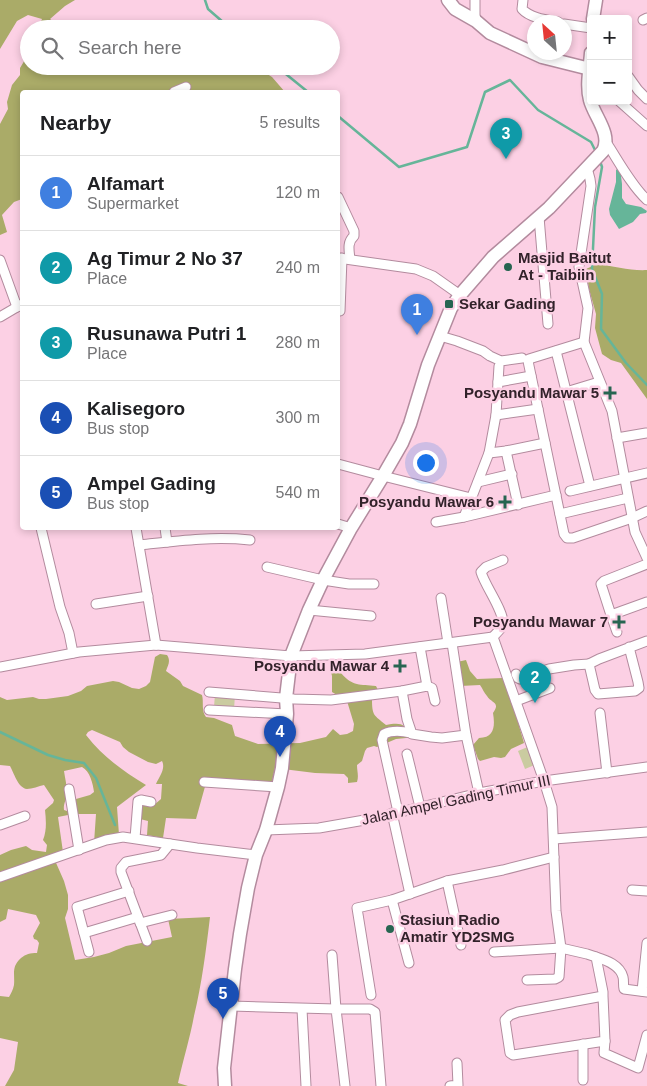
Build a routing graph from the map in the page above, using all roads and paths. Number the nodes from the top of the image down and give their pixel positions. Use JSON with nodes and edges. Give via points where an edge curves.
{"nodes":[{"id":1,"x":448,"y":0,"type":"edge"},
{"id":2,"x":475,"y":0,"type":"edge"},
{"id":3,"x":524,"y":0,"type":"edge"},
{"id":4,"x":596,"y":0,"type":"edge"},
{"id":5,"x":532,"y":15,"type":"edge"},
{"id":6,"x":594,"y":15,"type":"edge"},
{"id":7,"x":476,"y":21,"type":"junction"},
{"id":8,"x":572,"y":25,"type":"edge"},
{"id":9,"x":587,"y":27,"type":"edge"},
{"id":10,"x":587,"y":69,"type":"edge"},
{"id":11,"x":632,"y":82,"type":"edge"},
{"id":12,"x":647,"y":83,"type":"edge"},
{"id":13,"x":186,"y":87,"type":"dead end"},
{"id":14,"x":179,"y":90,"type":"edge"},
{"id":15,"x":638,"y":90,"type":"junction"},
{"id":16,"x":647,"y":99,"type":"edge"},
{"id":17,"x":591,"y":105,"type":"edge"},
{"id":18,"x":623,"y":105,"type":"edge"},
{"id":19,"x":647,"y":126,"type":"edge"},
{"id":20,"x":605,"y":146,"type":"junction"},
{"id":21,"x":589,"y":165,"type":"junction"},
{"id":22,"x":647,"y":200,"type":"edge"},
{"id":23,"x":340,"y":201,"type":"edge"},
{"id":24,"x":539,"y":217,"type":"junction"},
{"id":25,"x":343,"y":258,"type":"edge"},
{"id":26,"x":0,"y":260,"type":"edge"},
{"id":27,"x":460,"y":295,"type":"junction"},
{"id":28,"x":20,"y":306,"type":"edge"},
{"id":29,"x":340,"y":311,"type":"dead end"},
{"id":30,"x":0,"y":317,"type":"edge"},
{"id":31,"x":548,"y":324,"type":"dead end"},
{"id":32,"x":440,"y":336,"type":"junction"},
{"id":33,"x":584,"y":342,"type":"junction"},
{"id":34,"x":556,"y":351,"type":"junction"},
{"id":35,"x":522,"y":358,"type":"dead end"},
{"id":36,"x":498,"y":366,"type":"dead end"},
{"id":37,"x":531,"y":376,"type":"junction"},
{"id":38,"x":498,"y":382,"type":"junction"},
{"id":39,"x":600,"y":382,"type":"junction"},
{"id":40,"x":566,"y":392,"type":"junction"},
{"id":41,"x":538,"y":409,"type":"junction"},
{"id":42,"x":496,"y":415,"type":"junction"},
{"id":43,"x":646,"y":433,"type":"edge"},
{"id":44,"x":617,"y":438,"type":"junction"},
{"id":45,"x":545,"y":442,"type":"junction"},
{"id":46,"x":506,"y":451,"type":"junction"},
{"id":47,"x":489,"y":453,"type":"junction"},
{"id":48,"x":340,"y":465,"type":"edge"},
{"id":49,"x":647,"y":473,"type":"edge"},
{"id":50,"x":512,"y":474,"type":"junction"},
{"id":51,"x":383,"y":476,"type":"junction"},
{"id":52,"x":625,"y":479,"type":"junction"},
{"id":53,"x":478,"y":482,"type":"junction"},
{"id":54,"x":590,"y":486,"type":"junction"},
{"id":55,"x":570,"y":491,"type":"dead end"},
{"id":56,"x":556,"y":495,"type":"junction"},
{"id":57,"x":471,"y":498,"type":"junction"},
{"id":58,"x":628,"y":498,"type":"junction"},
{"id":59,"x":518,"y":504,"type":"junction"},
{"id":60,"x":647,"y":511,"type":"edge"},
{"id":61,"x":560,"y":514,"type":"junction"},
{"id":62,"x":464,"y":517,"type":"junction"},
{"id":63,"x":632,"y":518,"type":"junction"},
{"id":64,"x":436,"y":522,"type":"dead end"},
{"id":65,"x":340,"y":525,"type":"edge"},
{"id":66,"x":351,"y":528,"type":"junction"},
{"id":67,"x":41,"y":530,"type":"edge"},
{"id":68,"x":136,"y":530,"type":"edge"},
{"id":69,"x":165,"y":530,"type":"edge"},
{"id":70,"x":250,"y":540,"type":"dead end"},
{"id":71,"x":166,"y":542,"type":"junction"},
{"id":72,"x":139,"y":545,"type":"junction"},
{"id":73,"x":647,"y":558,"type":"edge"},
{"id":74,"x":503,"y":560,"type":"dead end"},
{"id":75,"x":647,"y":564,"type":"edge"},
{"id":76,"x":267,"y":567,"type":"dead end"},
{"id":77,"x":323,"y":580,"type":"junction"},
{"id":78,"x":374,"y":584,"type":"dead end"},
{"id":79,"x":148,"y":596,"type":"junction"},
{"id":80,"x":441,"y":598,"type":"dead end"},
{"id":81,"x":647,"y":602,"type":"edge"},
{"id":82,"x":96,"y":604,"type":"dead end"},
{"id":83,"x":309,"y":610,"type":"junction"},
{"id":84,"x":611,"y":615,"type":"junction"},
{"id":85,"x":371,"y":616,"type":"dead end"},
{"id":86,"x":617,"y":632,"type":"dead end"},
{"id":87,"x":493,"y":637,"type":"junction"},
{"id":88,"x":647,"y":641,"type":"edge"},
{"id":89,"x":450,"y":643,"type":"junction"},
{"id":90,"x":156,"y":646,"type":"junction"},
{"id":91,"x":420,"y":647,"type":"junction"},
{"id":92,"x":629,"y":647,"type":"junction"},
{"id":93,"x":73,"y":653,"type":"junction"},
{"id":94,"x":291,"y":656,"type":"junction"},
{"id":95,"x":589,"y":664,"type":"junction"},
{"id":96,"x":0,"y":667,"type":"edge"},
{"id":97,"x":516,"y":674,"type":"dead end"},
{"id":98,"x":427,"y":686,"type":"junction"},
{"id":99,"x":550,"y":688,"type":"dead end"},
{"id":100,"x":402,"y":691,"type":"junction"},
{"id":101,"x":209,"y":692,"type":"dead end"},
{"id":102,"x":286,"y":698,"type":"junction"},
{"id":103,"x":435,"y":701,"type":"dead end"},
{"id":104,"x":516,"y":701,"type":"junction"},
{"id":105,"x":209,"y":710,"type":"dead end"},
{"id":106,"x":600,"y":713,"type":"dead end"},
{"id":107,"x":286,"y":714,"type":"junction"},
{"id":108,"x":411,"y":733,"type":"junction"},
{"id":109,"x":466,"y":735,"type":"junction"},
{"id":110,"x":407,"y":754,"type":"dead end"},
{"id":111,"x":647,"y":768,"type":"edge"},
{"id":112,"x":607,"y":774,"type":"junction"},
{"id":113,"x":544,"y":781,"type":"junction"},
{"id":114,"x":204,"y":782,"type":"dead end"},
{"id":115,"x":278,"y":787,"type":"junction"},
{"id":116,"x":69,"y":789,"type":"dead end"},
{"id":117,"x":479,"y":793,"type":"junction"},
{"id":118,"x":151,"y":802,"type":"dead end"},
{"id":119,"x":420,"y":807,"type":"junction"},
{"id":120,"x":395,"y":812,"type":"junction"},
{"id":121,"x":25,"y":816,"type":"dead end"},
{"id":122,"x":0,"y":825,"type":"edge"},
{"id":123,"x":266,"y":830,"type":"junction"},
{"id":124,"x":647,"y":832,"type":"edge"},
{"id":125,"x":135,"y":838,"type":"junction"},
{"id":126,"x":554,"y":840,"type":"junction"},
{"id":127,"x":166,"y":849,"type":"junction"},
{"id":128,"x":79,"y":850,"type":"junction"},
{"id":129,"x":256,"y":855,"type":"junction"},
{"id":130,"x":554,"y":857,"type":"junction"},
{"id":131,"x":0,"y":877,"type":"edge"},
{"id":132,"x":447,"y":881,"type":"junction"},
{"id":133,"x":632,"y":890,"type":"dead end"},
{"id":134,"x":128,"y":891,"type":"junction"},
{"id":135,"x":647,"y":891,"type":"edge"},
{"id":136,"x":410,"y":894,"type":"junction"},
{"id":137,"x":392,"y":900,"type":"junction"},
{"id":138,"x":172,"y":915,"type":"dead end"},
{"id":139,"x":139,"y":920,"type":"junction"},
{"id":140,"x":84,"y":933,"type":"junction"},
{"id":141,"x":147,"y":941,"type":"dead end"},
{"id":142,"x":647,"y":943,"type":"edge"},
{"id":143,"x":461,"y":946,"type":"dead end"},
{"id":144,"x":561,"y":948,"type":"junction"},
{"id":145,"x":90,"y":952,"type":"dead end"},
{"id":146,"x":494,"y":952,"type":"dead end"},
{"id":147,"x":332,"y":955,"type":"dead end"},
{"id":148,"x":596,"y":957,"type":"junction"},
{"id":149,"x":409,"y":963,"type":"dead end"},
{"id":150,"x":527,"y":980,"type":"dead end"},
{"id":151,"x":645,"y":992,"type":"edge"},
{"id":152,"x":371,"y":995,"type":"dead end"},
{"id":153,"x":603,"y":996,"type":"junction"},
{"id":154,"x":231,"y":1006,"type":"junction"},
{"id":155,"x":302,"y":1009,"type":"junction"},
{"id":156,"x":336,"y":1009,"type":"junction"},
{"id":157,"x":647,"y":1035,"type":"edge"},
{"id":158,"x":605,"y":1041,"type":"junction"},
{"id":159,"x":583,"y":1044,"type":"junction"},
{"id":160,"x":645,"y":1052,"type":"edge"},
{"id":161,"x":457,"y":1063,"type":"dead end"},
{"id":162,"x":583,"y":1080,"type":"dead end"},
{"id":163,"x":225,"y":1086,"type":"edge"},
{"id":164,"x":306,"y":1086,"type":"edge"},
{"id":165,"x":345,"y":1086,"type":"edge"},
{"id":166,"x":382,"y":1086,"type":"edge"},
{"id":167,"x":456,"y":1086,"type":"edge"}],
"edges":[{"from":1,"to":7,"type":"main road","via":[[455,9]]},
{"from":2,"to":7,"type":"street"},
{"from":3,"to":5,"type":"street","via":[[522,9]]},
{"from":4,"to":6,"type":"main road"},
{"from":7,"to":10,"type":"main road","via":[[490,33],[542,57]]},
{"from":8,"to":9,"type":"street"},
{"from":11,"to":15,"type":"street"},
{"from":12,"to":15,"type":"street"},
{"from":13,"to":14,"type":"street"},
{"from":15,"to":16,"type":"street"},
{"from":17,"to":20,"type":"main road","via":[[604,131]]},
{"from":18,"to":19,"type":"street"},
{"from":20,"to":21,"type":"main road"},
{"from":20,"to":22,"type":"street"},
{"from":21,"to":24,"type":"main road"},
{"from":21,"to":33,"type":"street","via":[[590,186],[579,267],[588,308]]},
{"from":23,"to":25,"type":"street","via":[[354,232]]},
{"from":24,"to":27,"type":"main road","via":[[494,256]]},
{"from":24,"to":31,"type":"street"},
{"from":25,"to":27,"type":"street","via":[[416,269],[433,276]]},
{"from":25,"to":29,"type":"street"},
{"from":26,"to":28,"type":"street"},
{"from":27,"to":32,"type":"main road"},
{"from":28,"to":30,"type":"street"},
{"from":32,"to":35,"type":"street","via":[[501,360]]},
{"from":32,"to":51,"type":"main road","via":[[410,424]]},
{"from":33,"to":34,"type":"street"},
{"from":33,"to":39,"type":"street"},
{"from":34,"to":37,"type":"street","via":[[528,360]]},
{"from":34,"to":40,"type":"street"},
{"from":36,"to":38,"type":"street"},
{"from":37,"to":38,"type":"street"},
{"from":37,"to":41,"type":"street"},
{"from":38,"to":42,"type":"street"},
{"from":39,"to":40,"type":"street"},
{"from":39,"to":44,"type":"street","via":[[612,411]]},
{"from":40,"to":54,"type":"street"},
{"from":41,"to":42,"type":"street"},
{"from":41,"to":45,"type":"street"},
{"from":42,"to":47,"type":"street"},
{"from":43,"to":44,"type":"street"},
{"from":44,"to":52,"type":"street"},
{"from":45,"to":46,"type":"street"},
{"from":45,"to":56,"type":"street"},
{"from":46,"to":47,"type":"street"},
{"from":46,"to":50,"type":"street"},
{"from":47,"to":53,"type":"street"},
{"from":48,"to":51,"type":"street"},
{"from":49,"to":52,"type":"street"},
{"from":50,"to":53,"type":"street"},
{"from":50,"to":59,"type":"street"},
{"from":51,"to":57,"type":"street"},
{"from":51,"to":66,"type":"main road"},
{"from":52,"to":54,"type":"street"},
{"from":52,"to":58,"type":"street"},
{"from":53,"to":57,"type":"street"},
{"from":54,"to":55,"type":"street"},
{"from":56,"to":59,"type":"street"},
{"from":56,"to":61,"type":"street"},
{"from":57,"to":62,"type":"street"},
{"from":58,"to":61,"type":"street"},
{"from":58,"to":63,"type":"street"},
{"from":59,"to":62,"type":"street"},
{"from":60,"to":63,"type":"street"},
{"from":61,"to":63,"type":"street","via":[[564,534],[569,539]]},
{"from":62,"to":64,"type":"street"},
{"from":63,"to":73,"type":"street"},
{"from":65,"to":66,"type":"street"},
{"from":66,"to":77,"type":"main road"},
{"from":67,"to":93,"type":"street"},
{"from":68,"to":72,"type":"street"},
{"from":69,"to":71,"type":"street"},
{"from":70,"to":71,"type":"street"},
{"from":71,"to":72,"type":"street"},
{"from":72,"to":79,"type":"street"},
{"from":74,"to":87,"type":"street","via":[[482,572],[503,622]]},
{"from":75,"to":84,"type":"street","via":[[602,582]]},
{"from":76,"to":77,"type":"street"},
{"from":77,"to":78,"type":"street"},
{"from":77,"to":83,"type":"main road"},
{"from":79,"to":82,"type":"street"},
{"from":79,"to":90,"type":"street"},
{"from":80,"to":89,"type":"street"},
{"from":81,"to":84,"type":"street"},
{"from":83,"to":85,"type":"street"},
{"from":83,"to":94,"type":"main road"},
{"from":84,"to":86,"type":"street"},
{"from":87,"to":89,"type":"street"},
{"from":87,"to":104,"type":"street"},
{"from":88,"to":92,"type":"street"},
{"from":89,"to":91,"type":"street"},
{"from":89,"to":109,"type":"street"},
{"from":90,"to":93,"type":"street"},
{"from":90,"to":94,"type":"street"},
{"from":91,"to":94,"type":"street","via":[[365,654]]},
{"from":91,"to":98,"type":"street"},
{"from":92,"to":95,"type":"street"},
{"from":92,"to":95,"type":"street","via":[[639,685],[634,692],[598,694]]},
{"from":93,"to":96,"type":"street"},
{"from":94,"to":102,"type":"main road"},
{"from":95,"to":97,"type":"street","via":[[549,669],[520,679]]},
{"from":98,"to":100,"type":"street"},
{"from":98,"to":103,"type":"street","via":[[432,688]]},
{"from":99,"to":104,"type":"street"},
{"from":100,"to":102,"type":"street","via":[[331,700]]},
{"from":100,"to":108,"type":"street"},
{"from":101,"to":102,"type":"street"},
{"from":102,"to":107,"type":"main road"},
{"from":104,"to":113,"type":"street"},
{"from":105,"to":107,"type":"street"},
{"from":106,"to":112,"type":"street"},
{"from":107,"to":115,"type":"main road"},
{"from":108,"to":109,"type":"street","via":[[442,738]]},
{"from":108,"to":120,"type":"street","via":[[388,732],[382,740]]},
{"from":109,"to":117,"type":"street"},
{"from":110,"to":119,"type":"street"},
{"from":111,"to":112,"type":"street","name":"Jalan Ampel Gading Timur III"},
{"from":112,"to":113,"type":"street","name":"Jalan Ampel Gading Timur III"},
{"from":113,"to":117,"type":"street","name":"Jalan Ampel Gading Timur III"},
{"from":113,"to":126,"type":"street","via":[[552,807]]},
{"from":114,"to":115,"type":"street"},
{"from":115,"to":123,"type":"main road"},
{"from":116,"to":128,"type":"street"},
{"from":117,"to":119,"type":"street","name":"Jalan Ampel Gading Timur III"},
{"from":118,"to":125,"type":"street","via":[[138,801]]},
{"from":119,"to":120,"type":"street","name":"Jalan Ampel Gading Timur III"},
{"from":120,"to":123,"type":"street","name":"Jalan Ampel Gading Timur III","via":[[319,828]]},
{"from":120,"to":136,"type":"street"},
{"from":121,"to":122,"type":"street"},
{"from":123,"to":129,"type":"main road"},
{"from":124,"to":126,"type":"street"},
{"from":125,"to":127,"type":"street"},
{"from":125,"to":128,"type":"street","via":[[119,837]]},
{"from":126,"to":130,"type":"street"},
{"from":127,"to":129,"type":"street"},
{"from":127,"to":134,"type":"street","via":[[123,865],[121,872]]},
{"from":128,"to":131,"type":"street"},
{"from":129,"to":154,"type":"main road","via":[[240,934]]},
{"from":130,"to":132,"type":"street"},
{"from":130,"to":144,"type":"street"},
{"from":132,"to":136,"type":"street"},
{"from":132,"to":143,"type":"street"},
{"from":133,"to":135,"type":"street"},
{"from":134,"to":139,"type":"street"},
{"from":134,"to":140,"type":"street","via":[[77,907]]},
{"from":136,"to":137,"type":"street"},
{"from":137,"to":149,"type":"street"},
{"from":137,"to":152,"type":"street","via":[[357,908]]},
{"from":138,"to":139,"type":"street"},
{"from":139,"to":140,"type":"street"},
{"from":139,"to":141,"type":"street"},
{"from":140,"to":145,"type":"street"},
{"from":142,"to":151,"type":"street"},
{"from":144,"to":146,"type":"street"},
{"from":144,"to":148,"type":"street"},
{"from":144,"to":150,"type":"street","via":[[559,977]]},
{"from":147,"to":156,"type":"street"},
{"from":148,"to":151,"type":"street","via":[[619,970],[624,989]]},
{"from":148,"to":153,"type":"street"},
{"from":153,"to":158,"type":"street"},
{"from":153,"to":159,"type":"street","via":[[518,1012],[505,1020],[513,1055]]},
{"from":154,"to":155,"type":"street"},
{"from":154,"to":163,"type":"main road"},
{"from":155,"to":156,"type":"street"},
{"from":155,"to":164,"type":"street"},
{"from":156,"to":165,"type":"street"},
{"from":156,"to":166,"type":"street","via":[[370,1009],[375,1012]]},
{"from":157,"to":160,"type":"street"},
{"from":158,"to":159,"type":"street"},
{"from":158,"to":160,"type":"street","via":[[604,1053],[638,1068]]},
{"from":159,"to":162,"type":"street"},
{"from":161,"to":167,"type":"street"}]}
